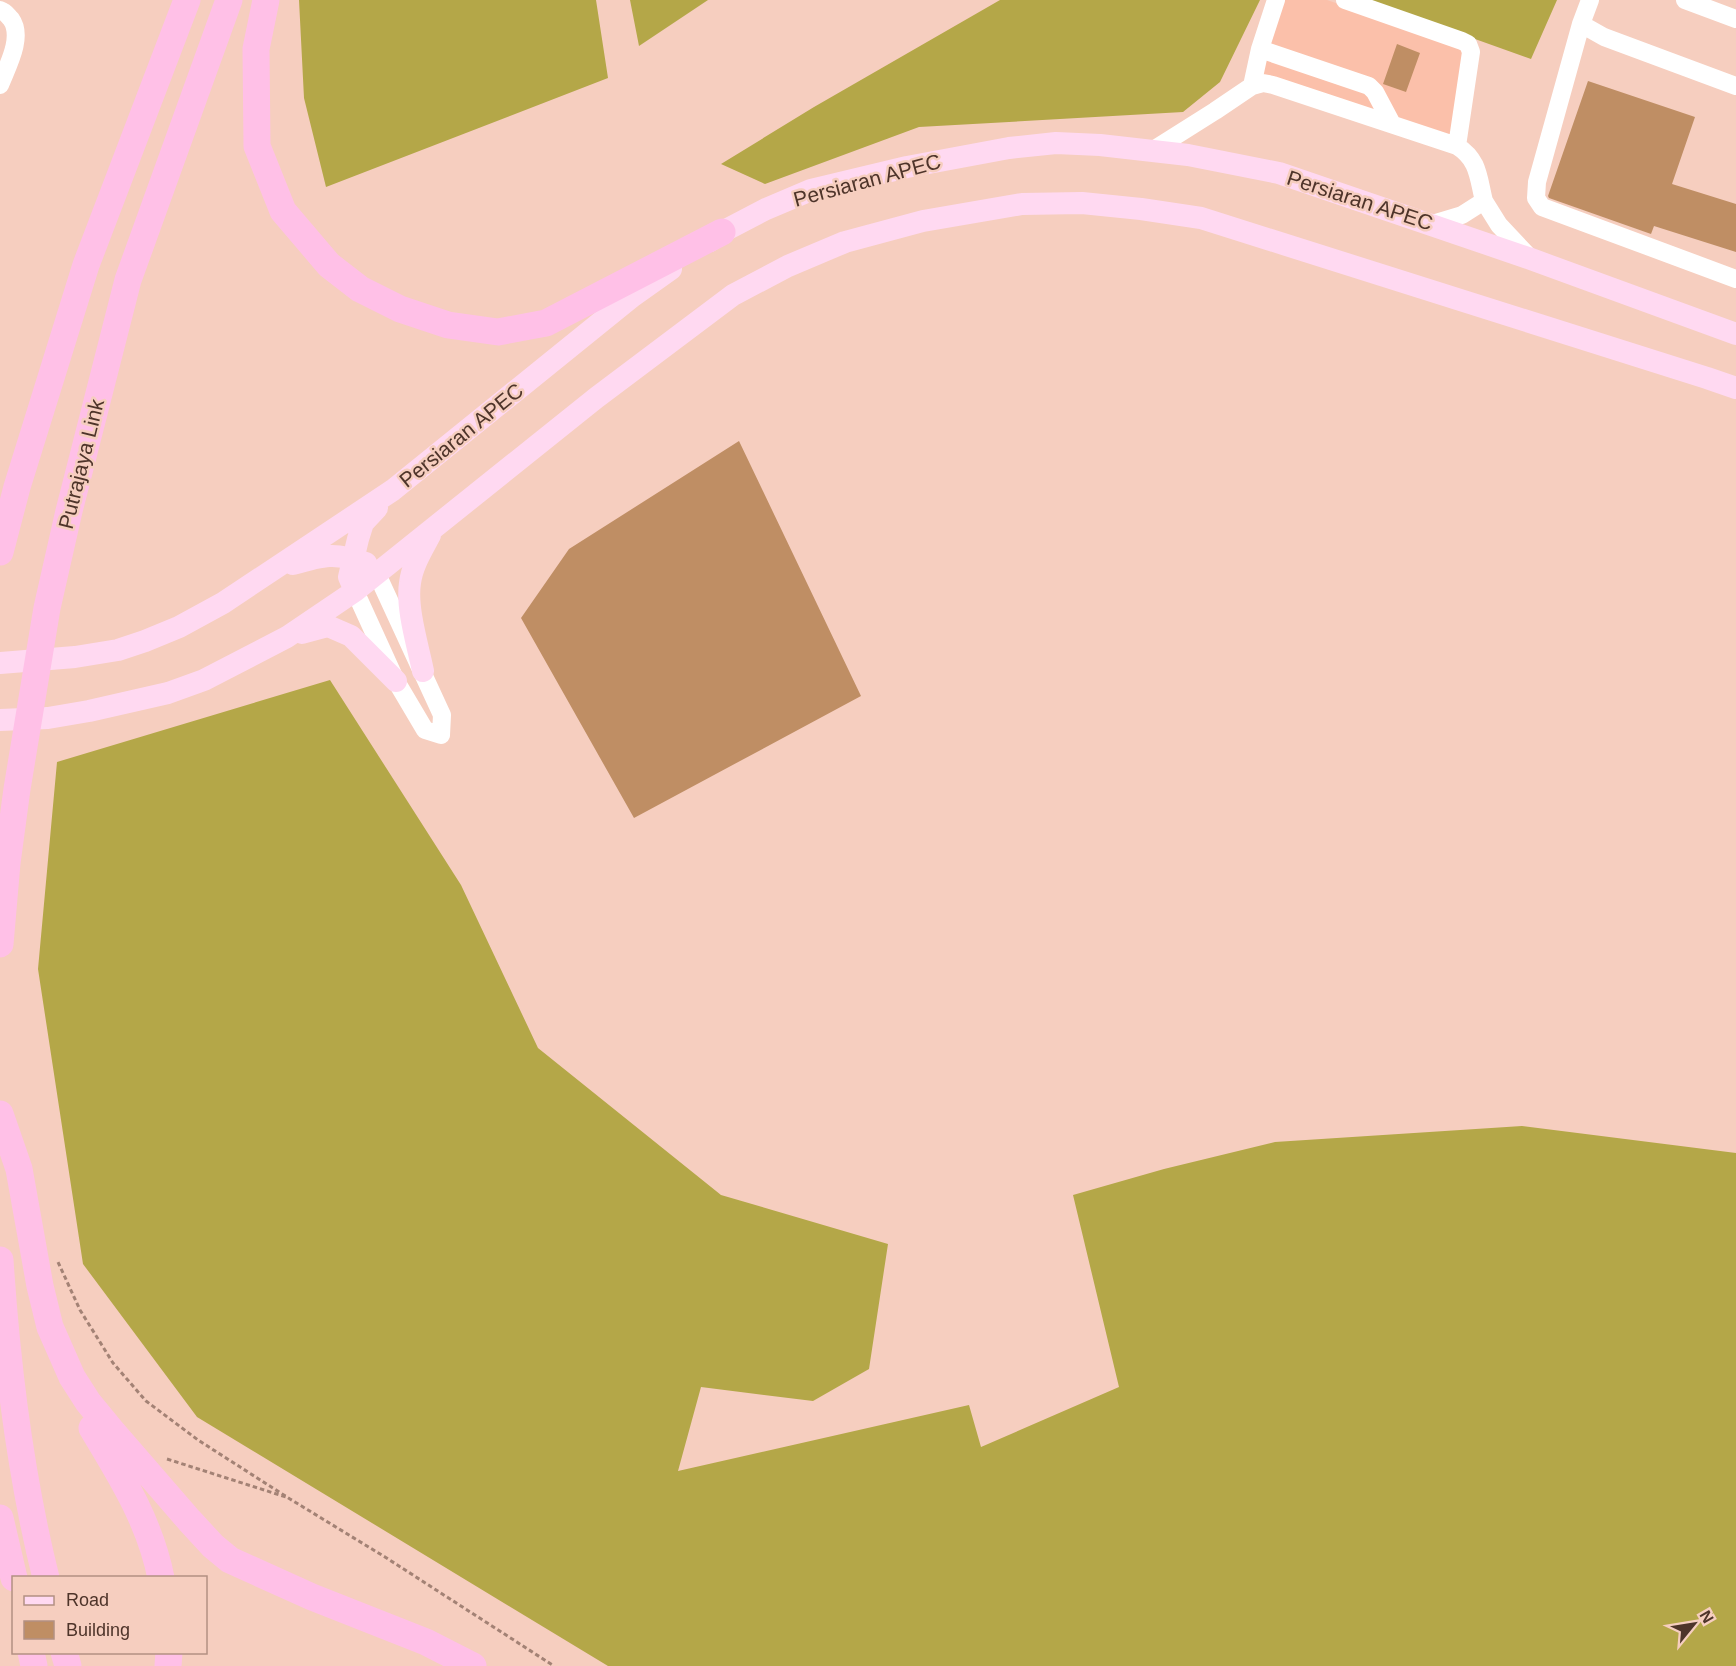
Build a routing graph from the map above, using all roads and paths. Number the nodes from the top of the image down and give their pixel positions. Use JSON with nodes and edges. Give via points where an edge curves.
{"nodes":[{"id":1,"x":187,"y":0,"type":"edge"},
{"id":2,"x":229,"y":0,"type":"edge"},
{"id":3,"x":266,"y":0,"type":"edge"},
{"id":4,"x":1276,"y":0,"type":"edge"},
{"id":5,"x":1345,"y":0,"type":"edge"},
{"id":6,"x":1590,"y":0,"type":"edge"},
{"id":7,"x":1685,"y":0,"type":"edge"},
{"id":8,"x":0,"y":10,"type":"edge"},
{"id":9,"x":1736,"y":19,"type":"edge"},
{"id":10,"x":1581,"y":24,"type":"junction"},
{"id":11,"x":1260,"y":49,"type":"junction"},
{"id":12,"x":0,"y":85,"type":"edge"},
{"id":13,"x":1252,"y":86,"type":"junction"},
{"id":14,"x":1736,"y":86,"type":"edge"},
{"id":15,"x":1392,"y":124,"type":"junction"},
{"id":16,"x":1457,"y":146,"type":"junction"},
{"id":17,"x":1150,"y":152,"type":"junction"},
{"id":18,"x":1484,"y":201,"type":"junction"},
{"id":19,"x":1432,"y":224,"type":"junction"},
{"id":20,"x":722,"y":232,"type":"junction"},
{"id":21,"x":1531,"y":259,"type":"junction"},
{"id":22,"x":1736,"y":279,"type":"edge"},
{"id":23,"x":1736,"y":334,"type":"edge"},
{"id":24,"x":1736,"y":388,"type":"edge"},
{"id":25,"x":393,"y":490,"type":"junction"},
{"id":26,"x":432,"y":531,"type":"junction"},
{"id":27,"x":0,"y":552,"type":"edge"},
{"id":28,"x":353,"y":559,"type":"junction"},
{"id":29,"x":277,"y":568,"type":"junction"},
{"id":30,"x":377,"y":574,"type":"junction"},
{"id":31,"x":355,"y":591,"type":"junction"},
{"id":32,"x":287,"y":637,"type":"junction"},
{"id":33,"x":0,"y":663,"type":"edge"},
{"id":34,"x":423,"y":671,"type":"junction"},
{"id":35,"x":396,"y":681,"type":"junction"},
{"id":36,"x":0,"y":720,"type":"edge"},
{"id":37,"x":0,"y":944,"type":"edge"},
{"id":38,"x":0,"y":1114,"type":"edge"},
{"id":39,"x":19,"y":1169,"type":"junction"},
{"id":40,"x":0,"y":1260,"type":"edge"},
{"id":41,"x":58,"y":1262,"type":"dead end"},
{"id":42,"x":168,"y":1459,"type":"dead end"},
{"id":43,"x":291,"y":1499,"type":"junction"},
{"id":44,"x":0,"y":1518,"type":"edge"},
{"id":45,"x":14,"y":1576,"type":"edge"},
{"id":46,"x":46,"y":1576,"type":"edge"},
{"id":47,"x":160,"y":1576,"type":"edge"},
{"id":48,"x":473,"y":1666,"type":"edge"},
{"id":49,"x":554,"y":1666,"type":"edge"}],
"edges":[{"from":1,"to":27,"type":"highway","via":[[86,265]]},
{"from":2,"to":37,"type":"highway","name":"Putrajaya Link","via":[[128,280],[69,511],[47,608],[17,789]]},
{"from":3,"to":20,"type":"highway","via":[[256,49],[257,146],[283,211],[328,265],[360,289],[400,309],[448,325],[498,332],[546,322]]},
{"from":4,"to":11,"type":"street"},
{"from":5,"to":16,"type":"street","via":[[1468,44],[1472,52]]},
{"from":6,"to":10,"type":"street"},
{"from":7,"to":9,"type":"street"},
{"from":8,"to":12,"type":"street","via":[[15,25],[15,45]]},
{"from":10,"to":14,"type":"street","via":[[1604,37]]},
{"from":10,"to":22,"type":"street","via":[[1537,182],[1536,198],[1542,207]]},
{"from":11,"to":13,"type":"street"},
{"from":11,"to":15,"type":"street","via":[[1369,86]]},
{"from":13,"to":15,"type":"street","via":[[1274,85]]},
{"from":13,"to":17,"type":"street"},
{"from":15,"to":16,"type":"street"},
{"from":16,"to":18,"type":"street","via":[[1475,164]]},
{"from":17,"to":19,"type":"main road","name":"Persiaran APEC","via":[[1188,155],[1279,173]]},
{"from":17,"to":20,"type":"main road","name":"Persiaran APEC","via":[[1056,143],[955,158],[811,190]]},
{"from":18,"to":19,"type":"street","via":[[1462,215]]},
{"from":18,"to":21,"type":"street","via":[[1499,225]]},
{"from":19,"to":21,"type":"main road","name":"Persiaran APEC"},
{"from":20,"to":25,"type":"main road","name":"Persiaran APEC","via":[[633,296]]},
{"from":21,"to":23,"type":"main road","name":"Persiaran APEC"},
{"from":24,"to":26,"type":"main road","via":[[1201,218],[1082,204],[1022,204],[923,221],[845,242],[733,295]]},
{"from":25,"to":28,"type":"main road","via":[[363,523]]},
{"from":25,"to":29,"type":"main road","name":"Persiaran APEC"},
{"from":26,"to":30,"type":"main road"},
{"from":26,"to":34,"type":"main road","via":[[410,581],[409,598]]},
{"from":28,"to":29,"type":"main road","via":[[319,556]]},
{"from":28,"to":30,"type":"main road","via":[[365,562]]},
{"from":28,"to":31,"type":"main road","via":[[350,577]]},
{"from":29,"to":33,"type":"main road","name":"Persiaran APEC","via":[[223,603],[145,641],[75,657]]},
{"from":30,"to":31,"type":"main road"},
{"from":30,"to":34,"type":"street"},
{"from":31,"to":32,"type":"main road"},
{"from":31,"to":35,"type":"street"},
{"from":32,"to":35,"type":"main road","via":[[328,626],[351,636]]},
{"from":32,"to":36,"type":"main road","via":[[204,680],[168,693],[48,718]]},
{"from":34,"to":35,"type":"street","via":[[442,715],[441,735],[425,730]]},
{"from":38,"to":39,"type":"highway"},
{"from":39,"to":47,"type":"highway","via":[[29,1269],[42,1337],[141,1514]]},
{"from":39,"to":48,"type":"highway","via":[[50,1327],[72,1377],[103,1421],[189,1520],[237,1564],[426,1642]]},
{"from":40,"to":46,"type":"highway","via":[[12,1398]]},
{"from":41,"to":43,"type":"path","via":[[80,1310],[113,1363],[146,1401],[198,1440]]},
{"from":42,"to":43,"type":"path"},
{"from":43,"to":49,"type":"path"},
{"from":44,"to":45,"type":"highway"}]}
